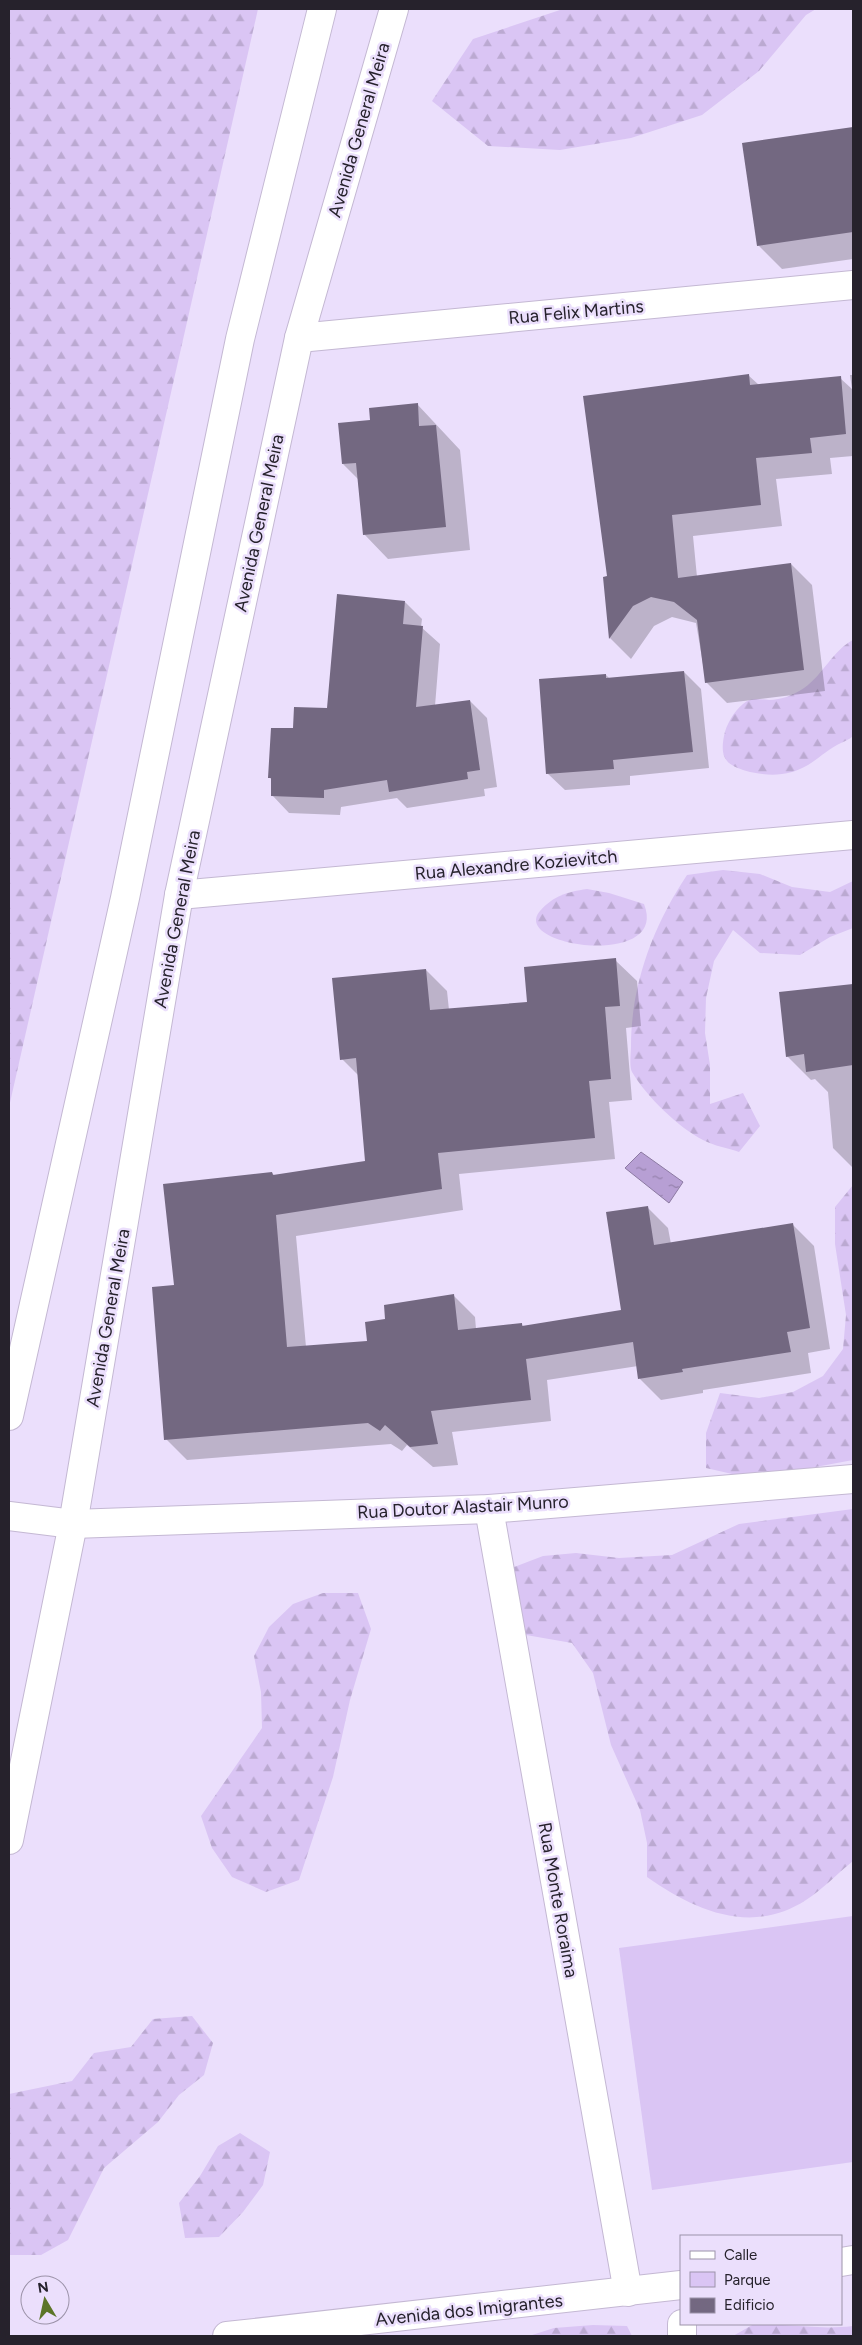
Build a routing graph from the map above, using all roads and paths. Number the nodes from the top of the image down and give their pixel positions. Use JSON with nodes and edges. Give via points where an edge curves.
{"nodes":[{"id":1,"x":322,"y":9,"type":"edge"},
{"id":2,"x":394,"y":9,"type":"edge"},
{"id":3,"x":853,"y":285,"type":"edge"},
{"id":4,"x":299,"y":338,"type":"junction"},
{"id":5,"x":853,"y":835,"type":"edge"},
{"id":6,"x":179,"y":894,"type":"junction"},
{"id":7,"x":9,"y":1416,"type":"edge"},
{"id":8,"x":853,"y":1479,"type":"edge"},
{"id":9,"x":489,"y":1508,"type":"junction"},
{"id":10,"x":9,"y":1516,"type":"edge"},
{"id":11,"x":73,"y":1524,"type":"junction"},
{"id":12,"x":9,"y":1840,"type":"edge"},
{"id":13,"x":680,"y":2285,"type":"edge"},
{"id":14,"x":628,"y":2292,"type":"junction"},
{"id":15,"x":227,"y":2336,"type":"edge"}],
"edges":[{"from":1,"to":7,"type":"main road","via":[[240,339],[125,898]]},
{"from":2,"to":4,"type":"main road","name":"Avenida General Meira"},
{"from":3,"to":4,"type":"main road","name":"Rua Felix Martins"},
{"from":4,"to":6,"type":"main road","name":"Avenida General Meira"},
{"from":5,"to":6,"type":"main road","name":"Rua Alexandre Kozievitch"},
{"from":6,"to":11,"type":"main road","name":"Avenida General Meira"},
{"from":8,"to":9,"type":"main road","name":"Rua Doutor Alastair Munro"},
{"from":9,"to":11,"type":"main road","name":"Rua Doutor Alastair Munro"},
{"from":9,"to":14,"type":"main road","name":"Rua Monte Roraima"},
{"from":10,"to":11,"type":"main road","name":"Rua Doutor Alastair Munro"},
{"from":11,"to":12,"type":"main road","name":"Avenida General Meira"},
{"from":13,"to":14,"type":"main road","name":"Avenida dos Imigrantes"},
{"from":14,"to":15,"type":"main road","name":"Avenida dos Imigrantes"}]}
